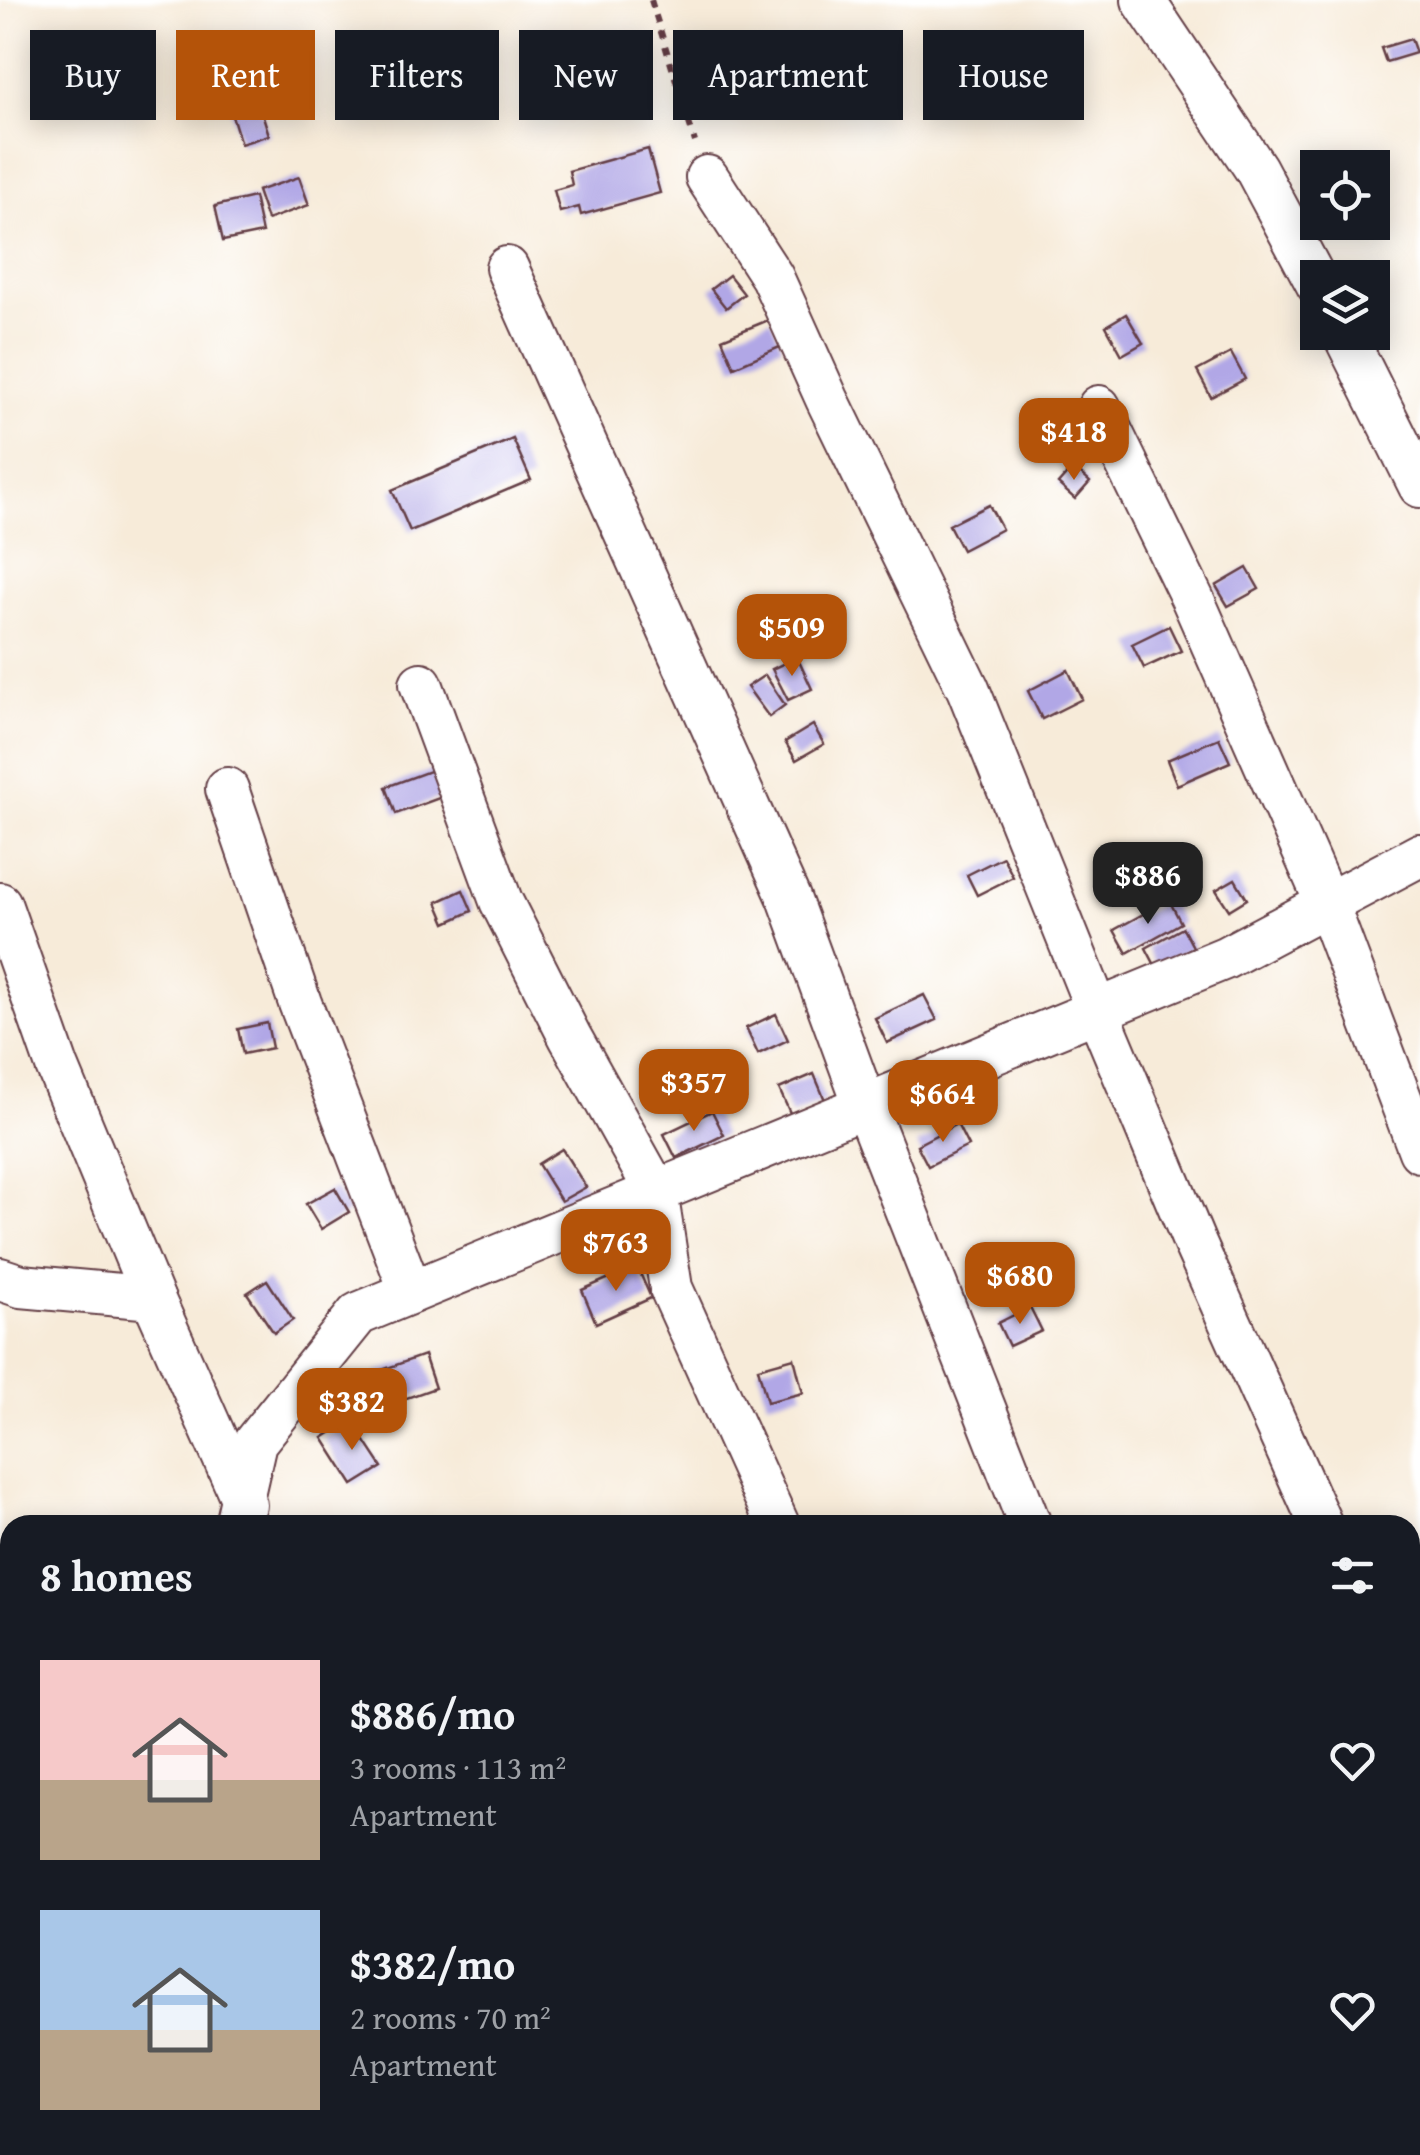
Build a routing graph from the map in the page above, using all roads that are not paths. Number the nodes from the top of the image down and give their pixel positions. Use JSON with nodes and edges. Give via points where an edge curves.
{"nodes":[{"id":1,"x":1143,"y":0,"type":"edge"},
{"id":2,"x":706,"y":177,"type":"road end"},
{"id":3,"x":1305,"y":260,"type":"edge"},
{"id":4,"x":507,"y":268,"type":"dead end"},
{"id":5,"x":1352,"y":350,"type":"edge"},
{"id":6,"x":1099,"y":407,"type":"dead end"},
{"id":7,"x":1420,"y":486,"type":"edge"},
{"id":8,"x":421,"y":684,"type":"dead end"},
{"id":9,"x":227,"y":789,"type":"dead end"},
{"id":10,"x":1420,"y":856,"type":"edge"},
{"id":11,"x":0,"y":904,"type":"edge"},
{"id":12,"x":1327,"y":904,"type":"junction"},
{"id":13,"x":1096,"y":1010,"type":"junction"},
{"id":14,"x":866,"y":1105,"type":"junction"},
{"id":15,"x":1420,"y":1151,"type":"edge"},
{"id":16,"x":656,"y":1191,"type":"junction"},
{"id":17,"x":0,"y":1279,"type":"edge"},
{"id":18,"x":411,"y":1292,"type":"junction"},
{"id":19,"x":153,"y":1298,"type":"junction"},
{"id":20,"x":242,"y":1515,"type":"edge"},
{"id":21,"x":773,"y":1515,"type":"edge"},
{"id":22,"x":1026,"y":1515,"type":"edge"},
{"id":23,"x":1316,"y":1515,"type":"edge"}],
"edges":[{"from":1,"to":3,"type":"street","via":[[1256,169]]},
{"from":2,"to":13,"type":"street","via":[[772,277],[968,689]]},
{"from":4,"to":14,"type":"street","via":[[789,898]]},
{"from":5,"to":7,"type":"street"},
{"from":6,"to":12,"type":"street"},
{"from":8,"to":16,"type":"street","via":[[501,901]]},
{"from":9,"to":18,"type":"street"},
{"from":10,"to":12,"type":"street"},
{"from":11,"to":19,"type":"street","via":[[56,1066]]},
{"from":12,"to":13,"type":"street","via":[[1226,958]]},
{"from":12,"to":15,"type":"street"},
{"from":13,"to":14,"type":"street"},
{"from":13,"to":23,"type":"street"},
{"from":14,"to":16,"type":"street"},
{"from":14,"to":22,"type":"street"},
{"from":16,"to":18,"type":"street"},
{"from":16,"to":21,"type":"street","via":[[671,1288]]},
{"from":17,"to":19,"type":"street"},
{"from":18,"to":20,"type":"street","via":[[358,1314],[255,1442]]},
{"from":19,"to":20,"type":"street"}]}
